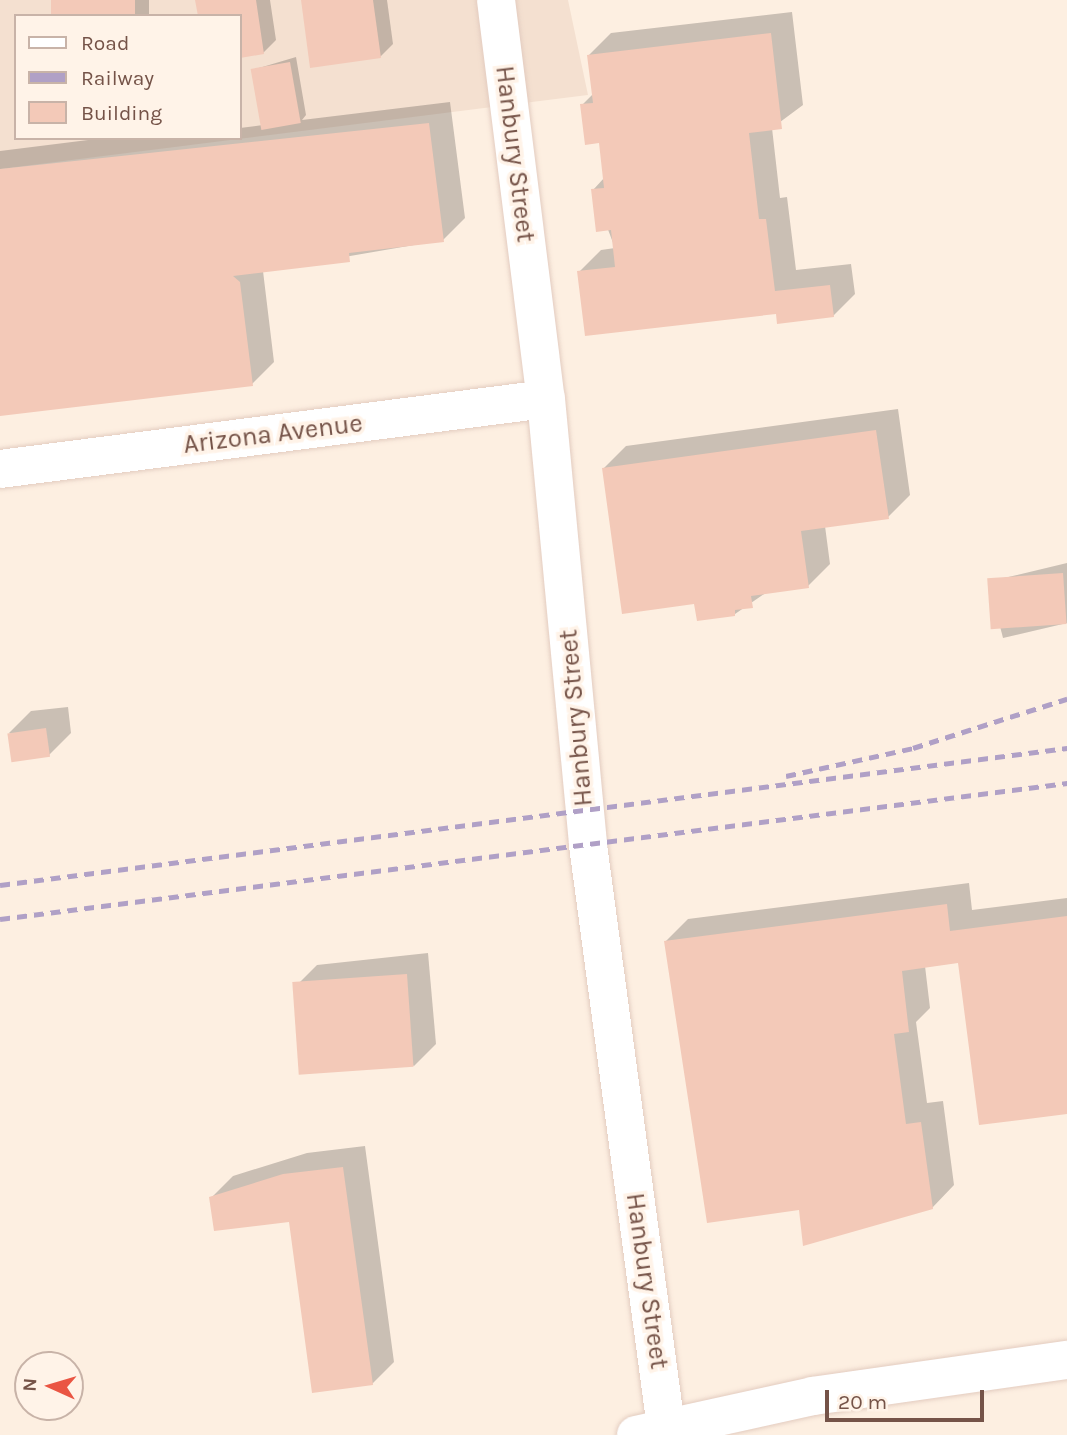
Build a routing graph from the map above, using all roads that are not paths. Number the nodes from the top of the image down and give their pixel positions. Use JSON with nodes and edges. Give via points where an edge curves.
{"nodes":[{"id":1,"x":496,"y":0,"type":"edge"},
{"id":2,"x":546,"y":399,"type":"junction"},
{"id":3,"x":0,"y":469,"type":"edge"},
{"id":4,"x":1067,"y":1360,"type":"edge"},
{"id":5,"x":657,"y":1432,"type":"edge"}],
"edges":[{"from":1,"to":2,"type":"street","name":"Hanbury Street"},
{"from":2,"to":3,"type":"street","name":"Arizona Avenue"},
{"from":2,"to":5,"type":"street","name":"Hanbury Street","via":[[587,833]]},
{"from":4,"to":5,"type":"street","via":[[826,1394]]}]}
